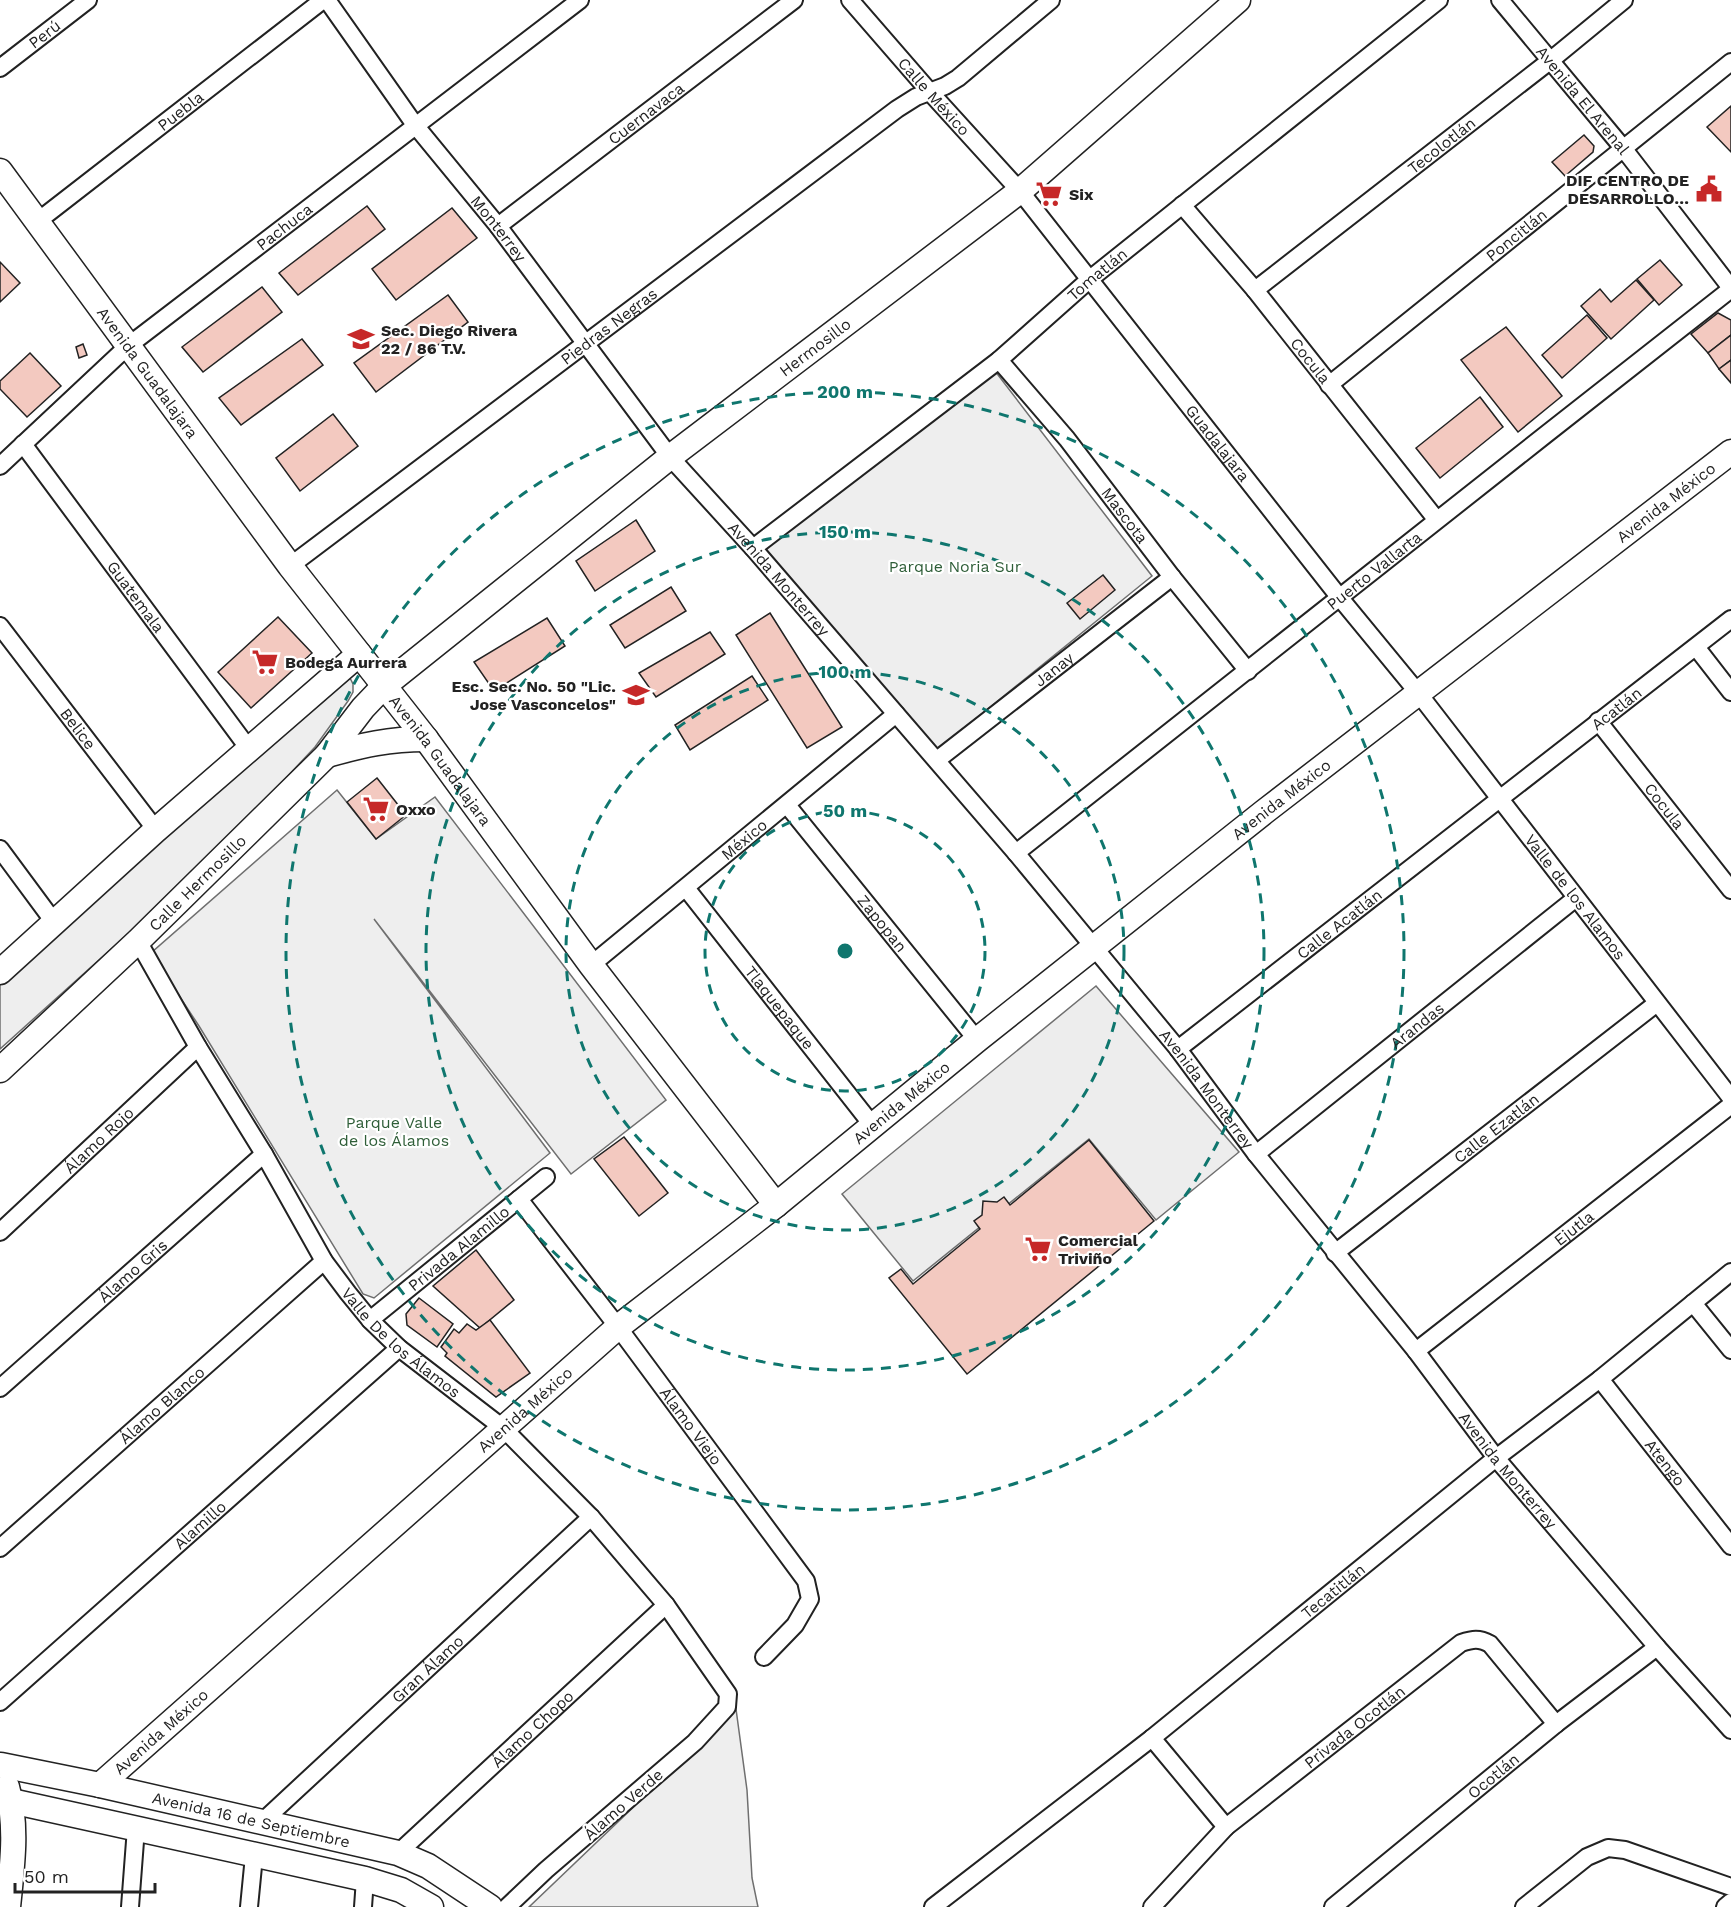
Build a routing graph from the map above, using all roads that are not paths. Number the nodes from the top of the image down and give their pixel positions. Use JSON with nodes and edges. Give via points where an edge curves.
{"nodes":[{"id":1,"x":88,"y":0,"type":"edge"},
{"id":2,"x":325,"y":0,"type":"edge"},
{"id":3,"x":580,"y":0,"type":"edge"},
{"id":4,"x":794,"y":0,"type":"edge"},
{"id":5,"x":1051,"y":0,"type":"edge"},
{"id":6,"x":1238,"y":0,"type":"edge"},
{"id":7,"x":1439,"y":0,"type":"edge"},
{"id":8,"x":1500,"y":0,"type":"edge"},
{"id":9,"x":1624,"y":0,"type":"edge"},
{"id":10,"x":858,"y":3,"type":"edge"},
{"id":11,"x":1551,"y":60,"type":"junction"},
{"id":12,"x":1731,"y":62,"type":"edge"},
{"id":13,"x":0,"y":68,"type":"edge"},
{"id":14,"x":929,"y":91,"type":"junction"},
{"id":15,"x":415,"y":125,"type":"junction"},
{"id":16,"x":1623,"y":148,"type":"junction"},
{"id":17,"x":0,"y":171,"type":"edge"},
{"id":18,"x":1020,"y":191,"type":"junction"},
{"id":19,"x":1182,"y":205,"type":"junction"},
{"id":20,"x":39,"y":221,"type":"junction"},
{"id":21,"x":498,"y":226,"type":"junction"},
{"id":22,"x":1090,"y":279,"type":"junction"},
{"id":23,"x":1731,"y":289,"type":"edge"},
{"id":24,"x":1255,"y":290,"type":"junction"},
{"id":25,"x":586,"y":344,"type":"junction"},
{"id":26,"x":128,"y":346,"type":"junction"},
{"id":27,"x":999,"y":360,"type":"junction"},
{"id":28,"x":1329,"y":385,"type":"junction"},
{"id":29,"x":23,"y":444,"type":"junction"},
{"id":30,"x":1731,"y":452,"type":"edge"},
{"id":31,"x":670,"y":457,"type":"junction"},
{"id":32,"x":0,"y":466,"type":"edge"},
{"id":33,"x":1436,"y":519,"type":"junction"},
{"id":34,"x":753,"y":548,"type":"junction"},
{"id":35,"x":291,"y":566,"type":"junction"},
{"id":36,"x":1172,"y":577,"type":"junction"},
{"id":37,"x":1340,"y":598,"type":"junction"},
{"id":38,"x":1731,"y":619,"type":"edge"},
{"id":39,"x":0,"y":626,"type":"edge"},
{"id":40,"x":1696,"y":647,"type":"junction"},
{"id":41,"x":359,"y":654,"type":"junction"},
{"id":42,"x":1248,"y":671,"type":"junction"},
{"id":43,"x":384,"y":686,"type":"junction"},
{"id":44,"x":1731,"y":692,"type":"edge"},
{"id":45,"x":1419,"y":694,"type":"junction"},
{"id":46,"x":896,"y":714,"type":"junction"},
{"id":47,"x":1599,"y":721,"type":"junction"},
{"id":48,"x":426,"y":739,"type":"junction"},
{"id":49,"x":249,"y":749,"type":"junction"},
{"id":50,"x":327,"y":755,"type":"junction"},
{"id":51,"x":937,"y":760,"type":"junction"},
{"id":52,"x":1499,"y":798,"type":"junction"},
{"id":53,"x":786,"y":805,"type":"junction"},
{"id":54,"x":156,"y":830,"type":"junction"},
{"id":55,"x":0,"y":849,"type":"edge"},
{"id":56,"x":1016,"y":853,"type":"junction"},
{"id":57,"x":686,"y":888,"type":"junction"},
{"id":58,"x":1731,"y":890,"type":"edge"},
{"id":59,"x":1576,"y":898,"type":"junction"},
{"id":60,"x":54,"y":922,"type":"junction"},
{"id":61,"x":138,"y":941,"type":"junction"},
{"id":62,"x":1094,"y":949,"type":"junction"},
{"id":63,"x":591,"y":965,"type":"junction"},
{"id":64,"x":0,"y":972,"type":"edge"},
{"id":65,"x":1657,"y":1003,"type":"junction"},
{"id":66,"x":977,"y":1040,"type":"junction"},
{"id":67,"x":198,"y":1047,"type":"junction"},
{"id":68,"x":1178,"y":1049,"type":"junction"},
{"id":69,"x":0,"y":1070,"type":"edge"},
{"id":70,"x":1731,"y":1098,"type":"edge"},
{"id":71,"x":1731,"y":1105,"type":"edge"},
{"id":72,"x":873,"y":1126,"type":"junction"},
{"id":73,"x":264,"y":1154,"type":"junction"},
{"id":74,"x":1256,"y":1154,"type":"junction"},
{"id":75,"x":737,"y":1155,"type":"junction"},
{"id":76,"x":819,"y":1171,"type":"junction"},
{"id":77,"x":546,"y":1177,"type":"dead end"},
{"id":78,"x":519,"y":1199,"type":"junction"},
{"id":79,"x":776,"y":1205,"type":"junction"},
{"id":80,"x":0,"y":1232,"type":"edge"},
{"id":81,"x":1335,"y":1252,"type":"junction"},
{"id":82,"x":324,"y":1261,"type":"junction"},
{"id":83,"x":1731,"y":1272,"type":"edge"},
{"id":84,"x":1693,"y":1304,"type":"junction"},
{"id":85,"x":370,"y":1320,"type":"junction"},
{"id":86,"x":618,"y":1327,"type":"junction"},
{"id":87,"x":399,"y":1348,"type":"junction"},
{"id":88,"x":1731,"y":1350,"type":"edge"},
{"id":89,"x":1416,"y":1352,"type":"junction"},
{"id":90,"x":1600,"y":1379,"type":"junction"},
{"id":91,"x":0,"y":1388,"type":"edge"},
{"id":92,"x":503,"y":1428,"type":"junction"},
{"id":93,"x":1496,"y":1458,"type":"junction"},
{"id":94,"x":591,"y":1517,"type":"junction"},
{"id":95,"x":1731,"y":1546,"type":"edge"},
{"id":96,"x":0,"y":1548,"type":"edge"},
{"id":97,"x":666,"y":1605,"type":"junction"},
{"id":98,"x":1657,"y":1647,"type":"junction"},
{"id":99,"x":765,"y":1657,"type":"dead end"},
{"id":100,"x":728,"y":1694,"type":"joint"},
{"id":101,"x":0,"y":1702,"type":"edge"},
{"id":102,"x":1556,"y":1724,"type":"junction"},
{"id":103,"x":1731,"y":1730,"type":"edge"},
{"id":104,"x":1152,"y":1738,"type":"junction"},
{"id":105,"x":0,"y":1764,"type":"edge"},
{"id":106,"x":100,"y":1785,"type":"junction"},
{"id":107,"x":11,"y":1801,"type":"junction"},
{"id":108,"x":263,"y":1821,"type":"junction"},
{"id":109,"x":1226,"y":1827,"type":"junction"},
{"id":110,"x":136,"y":1828,"type":"junction"},
{"id":111,"x":398,"y":1853,"type":"junction"},
{"id":112,"x":254,"y":1856,"type":"junction"},
{"id":113,"x":365,"y":1879,"type":"junction"},
{"id":114,"x":1731,"y":1887,"type":"edge"},
{"id":115,"x":1731,"y":1902,"type":"edge"},
{"id":116,"x":8,"y":1907,"type":"edge"},
{"id":117,"x":130,"y":1907,"type":"edge"},
{"id":118,"x":249,"y":1907,"type":"edge"},
{"id":119,"x":363,"y":1907,"type":"edge"},
{"id":120,"x":431,"y":1907,"type":"edge"},
{"id":121,"x":490,"y":1907,"type":"edge"},
{"id":122,"x":507,"y":1907,"type":"edge"},
{"id":123,"x":933,"y":1907,"type":"edge"},
{"id":124,"x":1152,"y":1907,"type":"edge"},
{"id":125,"x":1333,"y":1907,"type":"edge"},
{"id":126,"x":1524,"y":1907,"type":"edge"},
{"id":127,"x":1725,"y":1907,"type":"edge"}],
"edges":[{"from":1,"to":13,"type":"street","name":"Perú"},
{"from":2,"to":15,"type":"street","name":"Monterrey"},
{"from":2,"to":20,"type":"street","name":"Puebla"},
{"from":3,"to":15,"type":"street","name":"Pachuca"},
{"from":4,"to":21,"type":"street","name":"Cuernavaca"},
{"from":5,"to":14,"type":"street","name":"Piedras Negras","via":[[958,78]]},
{"from":6,"to":18,"type":"street","name":"Hermosillo"},
{"from":7,"to":19,"type":"street","name":"Tomatlán"},
{"from":8,"to":11,"type":"street","name":"Avenida El Arenal"},
{"from":9,"to":11,"type":"street","name":"Tecolotlán"},
{"from":10,"to":14,"type":"street","name":"Calle México"},
{"from":11,"to":16,"type":"street","name":"Avenida El Arenal"},
{"from":11,"to":24,"type":"street","name":"Tecolotlán"},
{"from":12,"to":16,"type":"street","name":"Poncitlán"},
{"from":14,"to":18,"type":"street","name":"Calle México"},
{"from":14,"to":25,"type":"street","name":"Piedras Negras","via":[[897,109]]},
{"from":15,"to":21,"type":"street","name":"Monterrey"},
{"from":15,"to":26,"type":"street","name":"Pachuca"},
{"from":16,"to":23,"type":"street","name":"Avenida El Arenal"},
{"from":16,"to":28,"type":"street","name":"Poncitlán"},
{"from":17,"to":20,"type":"street","name":"Avenida Guadalajara"},
{"from":18,"to":22,"type":"street","name":"Guadalajara"},
{"from":18,"to":31,"type":"street","name":"Hermosillo"},
{"from":19,"to":22,"type":"street","name":"Tomatlán"},
{"from":19,"to":24,"type":"street","name":"Cocula"},
{"from":20,"to":26,"type":"street","name":"Avenida Guadalajara"},
{"from":21,"to":25,"type":"street","name":"Monterrey"},
{"from":22,"to":27,"type":"street","name":"Tomatlán"},
{"from":22,"to":37,"type":"street","name":"Guadalajara"},
{"from":23,"to":33,"type":"street","name":"Puerto Vallarta"},
{"from":24,"to":28,"type":"street","name":"Cocula"},
{"from":25,"to":31,"type":"street","name":"Monterrey"},
{"from":25,"to":35,"type":"street","name":"Piedras Negras"},
{"from":26,"to":29,"type":"street","name":"Pachuca"},
{"from":26,"to":35,"type":"street","name":"Avenida Guadalajara"},
{"from":27,"to":34,"type":"street","name":"Tomatlán"},
{"from":27,"to":36,"type":"street","name":"Mascota","via":[[1066,439]]},
{"from":28,"to":33,"type":"street","name":"Cocula"},
{"from":29,"to":32,"type":"street","name":"Pachuca"},
{"from":29,"to":49,"type":"street","name":"Guatemala"},
{"from":30,"to":45,"type":"street","name":"Avenida México"},
{"from":31,"to":34,"type":"street","name":"Avenida Monterrey"},
{"from":31,"to":43,"type":"street","name":"Hermosillo"},
{"from":33,"to":37,"type":"street","name":"Puerto Vallarta"},
{"from":34,"to":46,"type":"street","name":"Avenida Monterrey"},
{"from":35,"to":41,"type":"street","name":"Avenida Guadalajara"},
{"from":36,"to":42,"type":"street","name":"Mascota"},
{"from":36,"to":51,"type":"street","name":"Janay"},
{"from":37,"to":42,"type":"street","name":"Puerto Vallarta"},
{"from":37,"to":45,"type":"street","name":"Guadalajara"},
{"from":38,"to":40,"type":"street","name":"Acatlán"},
{"from":39,"to":54,"type":"street","name":"Belice"},
{"from":40,"to":44,"type":"street"},
{"from":40,"to":47,"type":"street","name":"Acatlán"},
{"from":41,"to":43,"type":"street","name":"Avenida Guadalajara"},
{"from":41,"to":49,"type":"street"},
{"from":42,"to":56,"type":"street","name":"Puerto Vallarta"},
{"from":43,"to":48,"type":"street","name":"Avenida Guadalajara"},
{"from":43,"to":50,"type":"street","name":"Calle Hermosillo"},
{"from":45,"to":52,"type":"street","name":"Valle de los Alamos"},
{"from":45,"to":62,"type":"street","name":"Avenida México"},
{"from":46,"to":51,"type":"street","name":"Avenida Monterrey"},
{"from":46,"to":53,"type":"street","name":"México"},
{"from":47,"to":52,"type":"street","name":"Acatlán"},
{"from":47,"to":58,"type":"street","name":"Cocula"},
{"from":48,"to":50,"type":"street","via":[[370,743]]},
{"from":48,"to":63,"type":"street","name":"Avenida Guadalajara"},
{"from":49,"to":54,"type":"street"},
{"from":50,"to":61,"type":"street","name":"Calle Hermosillo"},
{"from":51,"to":56,"type":"street","name":"Avenida Monterrey"},
{"from":52,"to":59,"type":"street","name":"Valle de los Alamos"},
{"from":52,"to":68,"type":"street","name":"Calle Acatlán"},
{"from":53,"to":57,"type":"street","name":"México"},
{"from":53,"to":66,"type":"street","name":"Zapopan"},
{"from":54,"to":60,"type":"street"},
{"from":55,"to":60,"type":"street"},
{"from":56,"to":62,"type":"street","name":"Avenida Monterrey"},
{"from":57,"to":63,"type":"street","name":"México"},
{"from":57,"to":72,"type":"street","name":"Tlaquepaque"},
{"from":59,"to":65,"type":"street","name":"Valle de los Alamos"},
{"from":59,"to":74,"type":"street","name":"Arandas"},
{"from":60,"to":64,"type":"street"},
{"from":61,"to":67,"type":"street","name":"Valle De los Álamos"},
{"from":61,"to":69,"type":"street","name":"Calle Hermosillo"},
{"from":62,"to":66,"type":"street","name":"Avenida México"},
{"from":62,"to":68,"type":"street","name":"Avenida Monterrey"},
{"from":63,"to":75,"type":"street","name":"Avenida Guadalajara"},
{"from":65,"to":70,"type":"street","name":"Valle de los Alamos"},
{"from":65,"to":81,"type":"street","name":"Calle Ezatlán"},
{"from":66,"to":72,"type":"street","name":"Avenida México"},
{"from":67,"to":73,"type":"street","name":"Valle De los Álamos"},
{"from":67,"to":80,"type":"street","name":"Álamo Rojo"},
{"from":68,"to":74,"type":"street","name":"Avenida Monterrey"},
{"from":71,"to":89,"type":"street","name":"Ejutla"},
{"from":72,"to":76,"type":"street","name":"Avenida México"},
{"from":73,"to":82,"type":"street","name":"Valle De los Álamos"},
{"from":73,"to":91,"type":"street","name":"Álamo Gris"},
{"from":74,"to":81,"type":"street","name":"Avenida Monterrey"},
{"from":75,"to":76,"type":"street","via":[[778,1179],[789,1181]]},
{"from":75,"to":79,"type":"street","name":"Avenida Guadalajara"},
{"from":76,"to":79,"type":"street","name":"Avenida México"},
{"from":77,"to":78,"type":"street","name":"Privada Alamillo"},
{"from":78,"to":85,"type":"street","name":"Privada Alamillo"},
{"from":78,"to":86,"type":"street","name":"Álamo Viejo"},
{"from":79,"to":86,"type":"street","name":"Avenida México"},
{"from":81,"to":89,"type":"street","name":"Avenida Monterrey"},
{"from":82,"to":85,"type":"street","name":"Valle De los Álamos"},
{"from":82,"to":96,"type":"street","name":"Álamo Blanco"},
{"from":83,"to":84,"type":"street","name":"Tecatitlán"},
{"from":84,"to":88,"type":"street"},
{"from":84,"to":90,"type":"street","name":"Tecatitlán"},
{"from":85,"to":87,"type":"street","name":"Valle De los Álamos"},
{"from":86,"to":92,"type":"street","name":"Avenida México"},
{"from":86,"to":99,"type":"street","name":"Álamo Viejo","via":[[806,1581],[810,1599],[795,1625]]},
{"from":87,"to":92,"type":"street","name":"Valle De los Álamos"},
{"from":87,"to":101,"type":"street","name":"Alamillo"},
{"from":89,"to":93,"type":"street","name":"Avenida Monterrey"},
{"from":90,"to":93,"type":"street","name":"Tecatitlán"},
{"from":90,"to":95,"type":"street","name":"Atengo"},
{"from":92,"to":94,"type":"street","name":"Valle De los Álamos"},
{"from":92,"to":106,"type":"street","name":"Avenida México"},
{"from":93,"to":98,"type":"street","name":"Avenida Monterrey"},
{"from":93,"to":104,"type":"street","name":"Tecatitlán"},
{"from":94,"to":97,"type":"street","name":"Valle De los Álamos"},
{"from":94,"to":108,"type":"street","name":"Gran Álamo"},
{"from":97,"to":100,"type":"street","name":"Valle De los Álamos"},
{"from":97,"to":111,"type":"street","name":"Álamo Chopo"},
{"from":98,"to":102,"type":"street","name":"Ocotlán"},
{"from":98,"to":103,"type":"street","name":"Avenida Monterrey"},
{"from":100,"to":122,"type":"street","name":"Álamo Verde","via":[[727,1707],[695,1742]]},
{"from":102,"to":109,"type":"street","name":"Privada Ocotlán","via":[[1490,1644],[1472,1639],[1461,1643]]},
{"from":102,"to":125,"type":"street","name":"Ocotlán"},
{"from":104,"to":109,"type":"street"},
{"from":104,"to":123,"type":"street","name":"Tecatitlán"},
{"from":105,"to":106,"type":"street","name":"Avenida 16 de Septiembre"},
{"from":105,"to":107,"type":"street"},
{"from":106,"to":108,"type":"street","name":"Avenida 16 de Septiembre"},
{"from":107,"to":110,"type":"street","name":"Avenida 16 de Septiembre"},
{"from":107,"to":116,"type":"street","via":[[14,1846]]},
{"from":108,"to":111,"type":"street","name":"Avenida 16 de Septiembre"},
{"from":109,"to":124,"type":"street","name":"Privada Ocotlán"},
{"from":110,"to":112,"type":"street","name":"Avenida 16 de Septiembre"},
{"from":110,"to":117,"type":"street"},
{"from":111,"to":121,"type":"street","name":"Avenida 16 de Septiembre","via":[[428,1866]]},
{"from":112,"to":113,"type":"street","name":"Avenida 16 de Septiembre"},
{"from":112,"to":118,"type":"street"},
{"from":113,"to":119,"type":"street"},
{"from":113,"to":120,"type":"street","name":"Avenida 16 de Septiembre","via":[[401,1890]]},
{"from":114,"to":126,"type":"street","via":[[1625,1850],[1608,1848],[1587,1857]]},
{"from":115,"to":127,"type":"street"}]}
